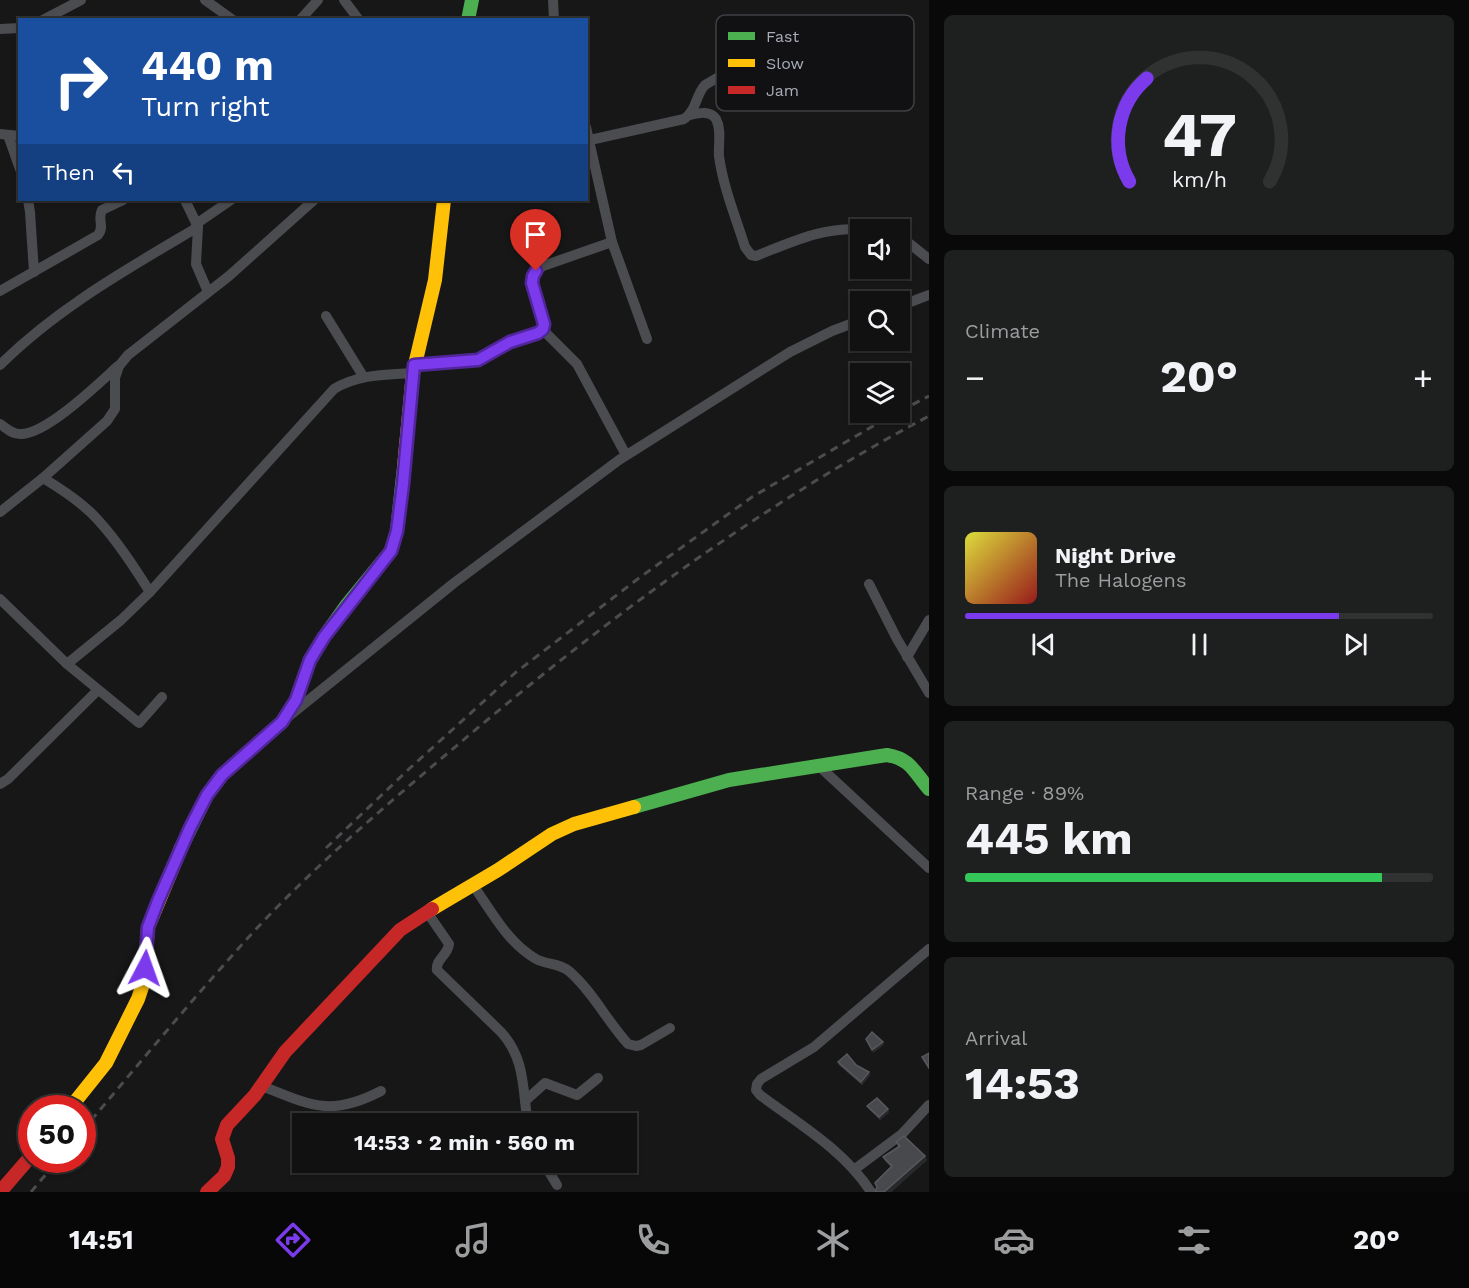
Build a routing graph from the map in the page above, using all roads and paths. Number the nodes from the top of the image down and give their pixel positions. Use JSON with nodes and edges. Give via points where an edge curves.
{"nodes":[{"id":1,"x":81,"y":0,"type":"edge"},
{"id":2,"x":205,"y":0,"type":"edge"},
{"id":3,"x":318,"y":0,"type":"edge"},
{"id":4,"x":344,"y":0,"type":"edge"},
{"id":5,"x":472,"y":0,"type":"edge"},
{"id":6,"x":553,"y":0,"type":"edge"},
{"id":7,"x":47,"y":18,"type":"edge"},
{"id":8,"x":231,"y":18,"type":"edge"},
{"id":9,"x":302,"y":18,"type":"edge"},
{"id":10,"x":358,"y":18,"type":"edge"},
{"id":11,"x":468,"y":18,"type":"edge"},
{"id":12,"x":554,"y":18,"type":"edge"},
{"id":13,"x":18,"y":28,"type":"edge"},
{"id":14,"x":0,"y":29,"type":"edge"},
{"id":15,"x":716,"y":79,"type":"edge"},
{"id":16,"x":690,"y":115,"type":"junction"},
{"id":17,"x":588,"y":133,"type":"edge"},
{"id":18,"x":9,"y":135,"type":"edge"},
{"id":19,"x":590,"y":140,"type":"junction"},
{"id":20,"x":18,"y":163,"type":"edge"},
{"id":21,"x":28,"y":201,"type":"edge"},
{"id":22,"x":121,"y":201,"type":"edge"},
{"id":23,"x":185,"y":201,"type":"edge"},
{"id":24,"x":230,"y":201,"type":"edge"},
{"id":25,"x":313,"y":201,"type":"edge"},
{"id":26,"x":444,"y":201,"type":"edge"},
{"id":27,"x":197,"y":225,"type":"junction"},
{"id":28,"x":850,"y":230,"type":"edge"},
{"id":29,"x":612,"y":242,"type":"junction"},
{"id":30,"x":910,"y":244,"type":"edge"},
{"id":31,"x":929,"y":259,"type":"edge"},
{"id":32,"x":34,"y":272,"type":"junction"},
{"id":33,"x":0,"y":291,"type":"edge"},
{"id":34,"x":208,"y":292,"type":"junction"},
{"id":35,"x":929,"y":295,"type":"edge"},
{"id":36,"x":910,"y":302,"type":"edge"},
{"id":37,"x":326,"y":316,"type":"dead end"},
{"id":38,"x":850,"y":324,"type":"edge"},
{"id":39,"x":543,"y":329,"type":"junction"},
{"id":40,"x":647,"y":339,"type":"dead end"},
{"id":41,"x":0,"y":365,"type":"edge"},
{"id":42,"x":119,"y":366,"type":"junction"},
{"id":43,"x":414,"y":369,"type":"junction"},
{"id":44,"x":363,"y":376,"type":"junction"},
{"id":45,"x":0,"y":424,"type":"edge"},
{"id":46,"x":626,"y":455,"type":"junction"},
{"id":47,"x":43,"y":478,"type":"junction"},
{"id":48,"x":0,"y":512,"type":"edge"},
{"id":49,"x":869,"y":584,"type":"dead end"},
{"id":50,"x":150,"y":592,"type":"junction"},
{"id":51,"x":0,"y":599,"type":"edge"},
{"id":52,"x":929,"y":620,"type":"edge"},
{"id":53,"x":907,"y":657,"type":"junction"},
{"id":54,"x":67,"y":664,"type":"junction"},
{"id":55,"x":98,"y":690,"type":"junction"},
{"id":56,"x":929,"y":693,"type":"edge"},
{"id":57,"x":162,"y":697,"type":"dead end"},
{"id":58,"x":282,"y":722,"type":"junction"},
{"id":59,"x":819,"y":766,"type":"junction"},
{"id":60,"x":0,"y":784,"type":"edge"},
{"id":61,"x":929,"y":789,"type":"edge"},
{"id":62,"x":929,"y":868,"type":"edge"},
{"id":63,"x":473,"y":885,"type":"junction"},
{"id":64,"x":427,"y":912,"type":"junction"},
{"id":65,"x":929,"y":949,"type":"edge"},
{"id":66,"x":670,"y":1028,"type":"dead end"},
{"id":67,"x":598,"y":1078,"type":"dead end"},
{"id":68,"x":262,"y":1086,"type":"junction"},
{"id":69,"x":381,"y":1091,"type":"dead end"},
{"id":70,"x":80,"y":1095,"type":"edge"},
{"id":71,"x":525,"y":1101,"type":"junction"},
{"id":72,"x":929,"y":1105,"type":"edge"},
{"id":73,"x":527,"y":1113,"type":"edge"},
{"id":74,"x":855,"y":1169,"type":"junction"},
{"id":75,"x":18,"y":1171,"type":"edge"},
{"id":76,"x":550,"y":1173,"type":"edge"},
{"id":77,"x":557,"y":1185,"type":"dead end"},
{"id":78,"x":0,"y":1192,"type":"edge"},
{"id":79,"x":207,"y":1192,"type":"edge"},
{"id":80,"x":871,"y":1192,"type":"edge"}],
"edges":[{"from":1,"to":7,"type":"street"},
{"from":2,"to":8,"type":"street"},
{"from":3,"to":9,"type":"street"},
{"from":4,"to":10,"type":"street"},
{"from":5,"to":11,"type":"main road"},
{"from":6,"to":12,"type":"street"},
{"from":13,"to":14,"type":"street"},
{"from":15,"to":16,"type":"street","via":[[699,91]]},
{"from":16,"to":19,"type":"street"},
{"from":16,"to":28,"type":"street","via":[[703,112],[716,119],[725,182],[751,255],[809,235]]},
{"from":17,"to":19,"type":"street"},
{"from":18,"to":20,"type":"street"},
{"from":19,"to":29,"type":"street"},
{"from":21,"to":32,"type":"street"},
{"from":22,"to":32,"type":"street","via":[[102,210],[98,235]]},
{"from":23,"to":27,"type":"street"},
{"from":24,"to":27,"type":"street"},
{"from":25,"to":34,"type":"street"},
{"from":26,"to":43,"type":"main road","via":[[435,280]]},
{"from":27,"to":34,"type":"street","via":[[196,264]]},
{"from":27,"to":41,"type":"street","via":[[76,302]]},
{"from":29,"to":39,"type":"street","via":[[536,271],[532,283]]},
{"from":29,"to":40,"type":"street"},
{"from":30,"to":31,"type":"street"},
{"from":32,"to":33,"type":"street"},
{"from":34,"to":42,"type":"street"},
{"from":35,"to":36,"type":"street"},
{"from":37,"to":44,"type":"street"},
{"from":38,"to":46,"type":"street","via":[[790,352]]},
{"from":39,"to":43,"type":"street","via":[[478,360]]},
{"from":39,"to":46,"type":"street","via":[[577,364]]},
{"from":42,"to":45,"type":"street","via":[[56,418],[36,429],[20,434]]},
{"from":42,"to":47,"type":"street","via":[[115,409],[107,421]]},
{"from":43,"to":44,"type":"street"},
{"from":43,"to":58,"type":"main road","via":[[407,452],[391,551],[324,637]]},
{"from":44,"to":50,"type":"street","via":[[334,389],[319,404]]},
{"from":46,"to":58,"type":"street","via":[[454,583]]},
{"from":47,"to":48,"type":"street"},
{"from":47,"to":50,"type":"street","via":[[97,519]]},
{"from":49,"to":53,"type":"street"},
{"from":50,"to":54,"type":"street"},
{"from":51,"to":54,"type":"street"},
{"from":52,"to":53,"type":"street"},
{"from":53,"to":56,"type":"street"},
{"from":54,"to":55,"type":"street"},
{"from":55,"to":57,"type":"street","via":[[139,723]]},
{"from":55,"to":60,"type":"street"},
{"from":58,"to":70,"type":"main road","via":[[222,775],[207,795],[148,927],[144,981],[138,999],[106,1063]]},
{"from":59,"to":61,"type":"main road","via":[[897,756],[915,768]]},
{"from":59,"to":62,"type":"street"},
{"from":59,"to":63,"type":"main road","via":[[729,780],[574,824]]},
{"from":63,"to":64,"type":"main road"},
{"from":63,"to":66,"type":"street","via":[[509,936],[536,958],[568,970],[628,1044],[640,1045]]},
{"from":64,"to":68,"type":"main road","via":[[400,930],[350,981],[285,1052]]},
{"from":64,"to":71,"type":"street","via":[[448,944],[437,970],[510,1043],[517,1055]]},
{"from":65,"to":74,"type":"street","via":[[814,1047],[757,1084],[760,1095]]},
{"from":67,"to":71,"type":"street","via":[[577,1095],[545,1083]]},
{"from":68,"to":69,"type":"street","via":[[298,1101],[338,1107]]},
{"from":68,"to":79,"type":"main road","via":[[227,1125],[222,1139],[228,1167]]},
{"from":71,"to":73,"type":"street"},
{"from":72,"to":74,"type":"street","via":[[902,1134]]},
{"from":74,"to":80,"type":"street"},
{"from":75,"to":78,"type":"main road"},
{"from":76,"to":77,"type":"street"}]}
